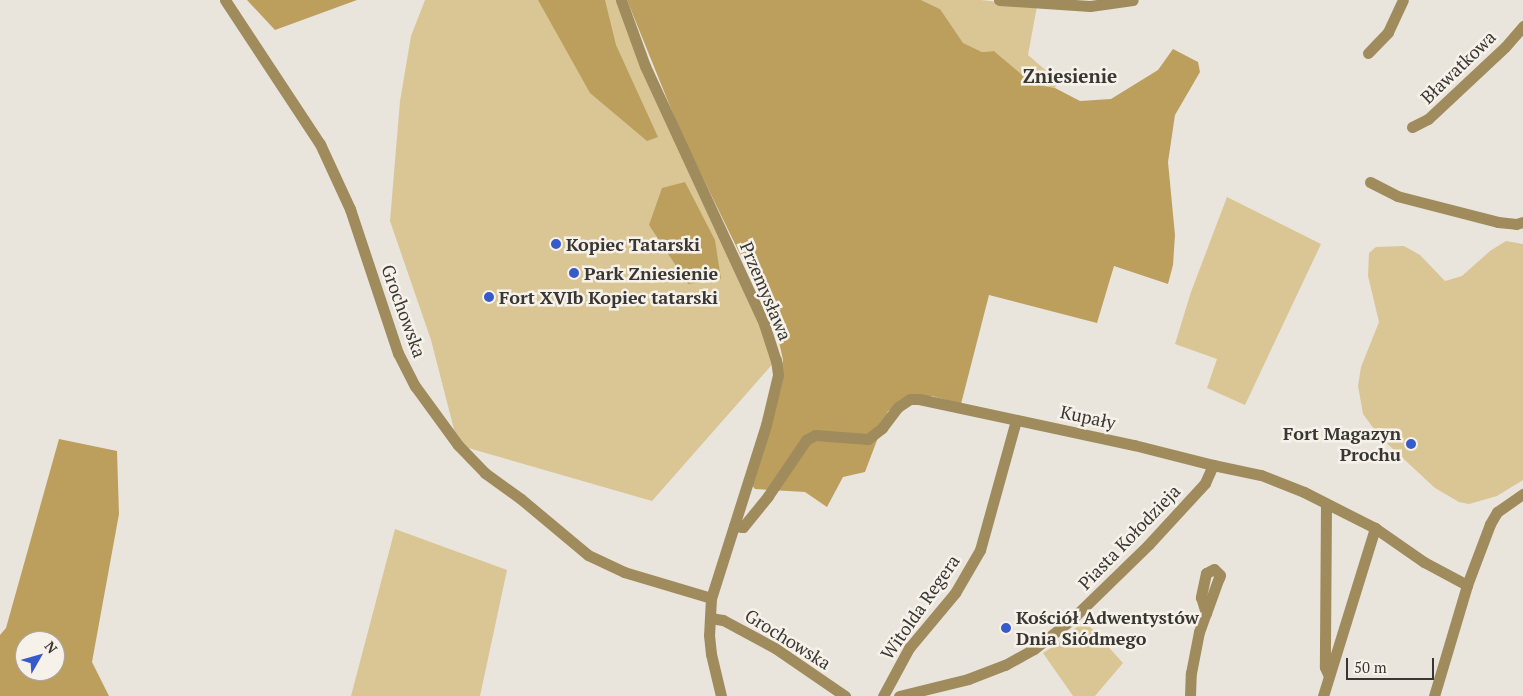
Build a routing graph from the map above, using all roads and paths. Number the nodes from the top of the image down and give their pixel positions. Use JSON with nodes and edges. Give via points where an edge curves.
{"nodes":[{"id":1,"x":225,"y":0,"type":"edge"},
{"id":2,"x":621,"y":0,"type":"edge"},
{"id":3,"x":999,"y":0,"type":"edge"},
{"id":4,"x":1133,"y":0,"type":"edge"},
{"id":5,"x":1404,"y":0,"type":"edge"},
{"id":6,"x":1523,"y":26,"type":"edge"},
{"id":7,"x":1368,"y":53,"type":"dead end"},
{"id":8,"x":1412,"y":127,"type":"dead end"},
{"id":9,"x":1370,"y":182,"type":"dead end"},
{"id":10,"x":1523,"y":222,"type":"edge"},
{"id":11,"x":1016,"y":420,"type":"junction"},
{"id":12,"x":1213,"y":465,"type":"junction"},
{"id":13,"x":1523,"y":494,"type":"edge"},
{"id":14,"x":1326,"y":504,"type":"junction"},
{"id":15,"x":734,"y":526,"type":"junction"},
{"id":16,"x":1375,"y":528,"type":"junction"},
{"id":17,"x":1467,"y":585,"type":"junction"},
{"id":18,"x":711,"y":598,"type":"junction"},
{"id":19,"x":1206,"y":613,"type":"dead end"},
{"id":20,"x":710,"y":618,"type":"junction"},
{"id":21,"x":1329,"y":675,"type":"junction"},
{"id":22,"x":891,"y":695,"type":"edge"},
{"id":23,"x":720,"y":696,"type":"edge"},
{"id":24,"x":845,"y":696,"type":"edge"},
{"id":25,"x":1190,"y":696,"type":"edge"},
{"id":26,"x":1323,"y":696,"type":"edge"},
{"id":27,"x":1434,"y":696,"type":"edge"}],
"edges":[{"from":1,"to":18,"type":"street","name":"Grochowska","via":[[320,144],[350,209],[402,362],[458,445],[485,473],[588,555],[633,575]]},
{"from":2,"to":15,"type":"street","name":"Przemysława","via":[[653,83],[764,324],[776,360],[778,375],[770,408]]},
{"from":3,"to":4,"type":"street","via":[[1090,6]]},
{"from":5,"to":7,"type":"street","via":[[1388,32]]},
{"from":6,"to":8,"type":"street","name":"Bławatkowa","via":[[1506,47],[1428,119]]},
{"from":9,"to":10,"type":"street","via":[[1397,196],[1416,201],[1498,222]]},
{"from":11,"to":12,"type":"street","name":"Kupały"},
{"from":11,"to":15,"type":"street","name":"Kupały","via":[[919,399],[898,407],[882,428],[868,438],[814,435],[806,440],[744,527]]},
{"from":11,"to":22,"type":"street","name":"Witolda Regera","via":[[980,550],[955,593],[909,648]]},
{"from":12,"to":14,"type":"street","name":"Kupały","via":[[1262,475]]},
{"from":12,"to":22,"type":"street","name":"Piasta Kołodzieja","via":[[1204,484],[1149,544],[1072,619],[1034,649],[968,679]]},
{"from":13,"to":17,"type":"street","via":[[1497,512]]},
{"from":14,"to":16,"type":"street","name":"Kupały"},
{"from":14,"to":21,"type":"street","via":[[1325,666]]},
{"from":15,"to":18,"type":"street","name":"Przemysława"},
{"from":16,"to":17,"type":"street","name":"Kupały","via":[[1424,562]]},
{"from":16,"to":21,"type":"street"},
{"from":17,"to":27,"type":"street"},
{"from":18,"to":20,"type":"street","name":"Przemysława"},
{"from":19,"to":25,"type":"street","via":[[1192,664]]},
{"from":20,"to":23,"type":"street","name":"Przemysława","via":[[713,670]]},
{"from":20,"to":24,"type":"street","name":"Grochowska","via":[[723,620],[775,648]]},
{"from":21,"to":26,"type":"street"}]}
